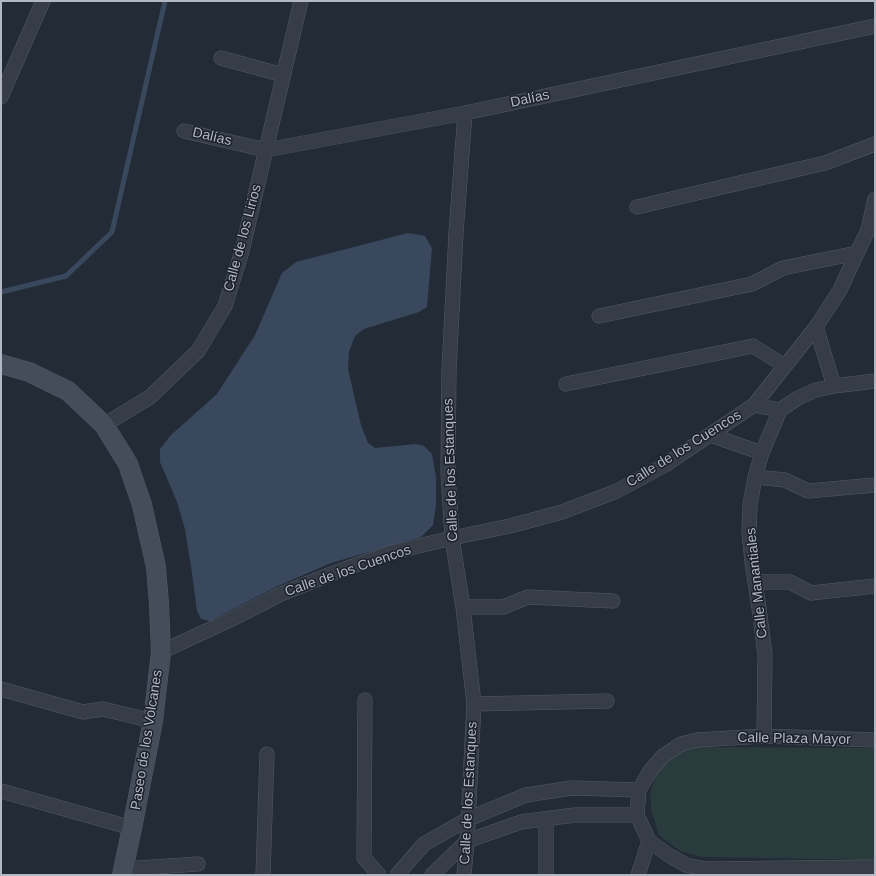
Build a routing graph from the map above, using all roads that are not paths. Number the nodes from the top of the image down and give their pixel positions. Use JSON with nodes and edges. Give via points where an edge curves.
{"nodes":[{"id":1,"x":43,"y":1,"type":"edge"},
{"id":2,"x":301,"y":1,"type":"edge"},
{"id":3,"x":875,"y":26,"type":"edge"},
{"id":4,"x":220,"y":58,"type":"dead end"},
{"id":5,"x":283,"y":75,"type":"junction"},
{"id":6,"x":1,"y":96,"type":"edge"},
{"id":7,"x":465,"y":113,"type":"junction"},
{"id":8,"x":184,"y":131,"type":"dead end"},
{"id":9,"x":875,"y":144,"type":"edge"},
{"id":10,"x":266,"y":150,"type":"junction"},
{"id":11,"x":875,"y":199,"type":"edge"},
{"id":12,"x":637,"y":207,"type":"dead end"},
{"id":13,"x":871,"y":229,"type":"edge"},
{"id":14,"x":857,"y":253,"type":"junction"},
{"id":15,"x":600,"y":316,"type":"dead end"},
{"id":16,"x":816,"y":327,"type":"junction"},
{"id":17,"x":1,"y":364,"type":"edge"},
{"id":18,"x":785,"y":366,"type":"junction"},
{"id":19,"x":875,"y":381,"type":"edge"},
{"id":20,"x":566,"y":384,"type":"dead end"},
{"id":21,"x":834,"y":386,"type":"junction"},
{"id":22,"x":754,"y":405,"type":"junction"},
{"id":23,"x":780,"y":410,"type":"junction"},
{"id":24,"x":104,"y":425,"type":"junction"},
{"id":25,"x":710,"y":435,"type":"junction"},
{"id":26,"x":762,"y":453,"type":"junction"},
{"id":27,"x":755,"y":477,"type":"junction"},
{"id":28,"x":875,"y":485,"type":"edge"},
{"id":29,"x":452,"y":538,"type":"junction"},
{"id":30,"x":755,"y":582,"type":"junction"},
{"id":31,"x":875,"y":586,"type":"edge"},
{"id":32,"x":613,"y":602,"type":"dead end"},
{"id":33,"x":462,"y":607,"type":"junction"},
{"id":34,"x":161,"y":652,"type":"junction"},
{"id":35,"x":1,"y":689,"type":"edge"},
{"id":36,"x":365,"y":700,"type":"dead end"},
{"id":37,"x":607,"y":701,"type":"dead end"},
{"id":38,"x":474,"y":704,"type":"junction"},
{"id":39,"x":153,"y":721,"type":"junction"},
{"id":40,"x":764,"y":736,"type":"junction"},
{"id":41,"x":875,"y":740,"type":"edge"},
{"id":42,"x":267,"y":754,"type":"dead end"},
{"id":43,"x":639,"y":790,"type":"junction"},
{"id":44,"x":1,"y":791,"type":"edge"},
{"id":45,"x":638,"y":815,"type":"junction"},
{"id":46,"x":546,"y":819,"type":"junction"},
{"id":47,"x":468,"y":820,"type":"junction"},
{"id":48,"x":132,"y":828,"type":"junction"},
{"id":49,"x":649,"y":840,"type":"junction"},
{"id":50,"x":467,"y":841,"type":"junction"},
{"id":51,"x":198,"y":864,"type":"dead end"},
{"id":52,"x":875,"y":867,"type":"edge"},
{"id":53,"x":123,"y":872,"type":"edge"},
{"id":54,"x":263,"y":875,"type":"edge"},
{"id":55,"x":379,"y":875,"type":"edge"},
{"id":56,"x":397,"y":875,"type":"edge"},
{"id":57,"x":432,"y":875,"type":"edge"},
{"id":58,"x":464,"y":875,"type":"edge"},
{"id":59,"x":546,"y":875,"type":"edge"},
{"id":60,"x":638,"y":875,"type":"edge"}],
"edges":[{"from":1,"to":6,"type":"street"},
{"from":2,"to":5,"type":"street","name":"Calle de los Lirios"},
{"from":3,"to":7,"type":"street","name":"Dalías"},
{"from":4,"to":5,"type":"street"},
{"from":5,"to":10,"type":"street","name":"Calle de los Lirios"},
{"from":7,"to":10,"type":"street","name":"Dalías"},
{"from":7,"to":29,"type":"street","name":"Calle de los Estanques","via":[[449,370],[448,472]]},
{"from":8,"to":10,"type":"street","name":"Dalías"},
{"from":9,"to":12,"type":"street","via":[[825,162]]},
{"from":10,"to":24,"type":"street","name":"Calle de los Lirios","via":[[242,251],[225,306],[198,351],[150,396]]},
{"from":11,"to":13,"type":"street","name":"Calle de los Cuencos"},
{"from":13,"to":14,"type":"street","name":"Calle de los Cuencos"},
{"from":14,"to":15,"type":"street","via":[[784,268],[752,284]]},
{"from":14,"to":16,"type":"street","name":"Calle de los Cuencos","via":[[840,290]]},
{"from":16,"to":18,"type":"street","name":"Calle de los Cuencos"},
{"from":16,"to":21,"type":"street"},
{"from":17,"to":24,"type":"street","name":"Paseo de los Volcanes","via":[[29,372],[68,391]]},
{"from":18,"to":20,"type":"street","via":[[753,346]]},
{"from":18,"to":22,"type":"street","name":"Calle de los Cuencos"},
{"from":19,"to":21,"type":"street"},
{"from":21,"to":23,"type":"street","via":[[816,390]]},
{"from":22,"to":23,"type":"street"},
{"from":22,"to":25,"type":"street","name":"Calle de los Cuencos"},
{"from":23,"to":26,"type":"street","name":"Calle Manantiales"},
{"from":24,"to":34,"type":"street","name":"Paseo de los Volcanes","via":[[128,464],[142,505],[156,567]]},
{"from":25,"to":26,"type":"street"},
{"from":25,"to":29,"type":"street","name":"Calle de los Cuencos","via":[[665,465],[617,491],[562,512]]},
{"from":26,"to":27,"type":"street","name":"Calle Manantiales"},
{"from":27,"to":28,"type":"street","via":[[784,480],[808,491]]},
{"from":27,"to":30,"type":"street","name":"Calle Manantiales","via":[[749,533]]},
{"from":29,"to":33,"type":"street","name":"Calle de los Estanques"},
{"from":29,"to":34,"type":"street","name":"Calle de los Cuencos","via":[[389,553],[332,574],[281,594]]},
{"from":30,"to":31,"type":"street","via":[[790,582],[810,593]]},
{"from":30,"to":40,"type":"street","name":"Calle Manantiales","via":[[765,655]]},
{"from":32,"to":33,"type":"street","via":[[528,598],[503,607]]},
{"from":33,"to":38,"type":"street","name":"Calle de los Estanques"},
{"from":34,"to":39,"type":"street","name":"Paseo de los Volcanes"},
{"from":35,"to":39,"type":"street","via":[[83,712],[103,709]]},
{"from":36,"to":55,"type":"street","via":[[364,858]]},
{"from":37,"to":38,"type":"street"},
{"from":38,"to":47,"type":"street","name":"Calle de los Estanques"},
{"from":39,"to":48,"type":"street","name":"Paseo de los Volcanes"},
{"from":40,"to":41,"type":"street","name":"Calle Plaza Mayor"},
{"from":40,"to":43,"type":"street","name":"Calle Plaza Mayor","via":[[697,740],[681,744],[663,756]]},
{"from":42,"to":54,"type":"street"},
{"from":43,"to":45,"type":"street","name":"Calle Plaza Mayor"},
{"from":43,"to":47,"type":"street","via":[[572,788],[526,795]]},
{"from":44,"to":48,"type":"street"},
{"from":45,"to":46,"type":"street","via":[[575,815]]},
{"from":45,"to":49,"type":"street","name":"Calle Plaza Mayor"},
{"from":46,"to":50,"type":"street","via":[[521,822]]},
{"from":46,"to":59,"type":"street"},
{"from":47,"to":50,"type":"street","name":"Calle de los Estanques"},
{"from":47,"to":56,"type":"street","via":[[424,844]]},
{"from":48,"to":53,"type":"street","name":"Paseo de los Volcanes"},
{"from":49,"to":52,"type":"street","name":"Calle Plaza Mayor","via":[[686,865],[706,869]]},
{"from":49,"to":60,"type":"street"},
{"from":50,"to":57,"type":"street"},
{"from":50,"to":58,"type":"street","name":"Calle de los Estanques"},
{"from":51,"to":53,"type":"street"}]}
